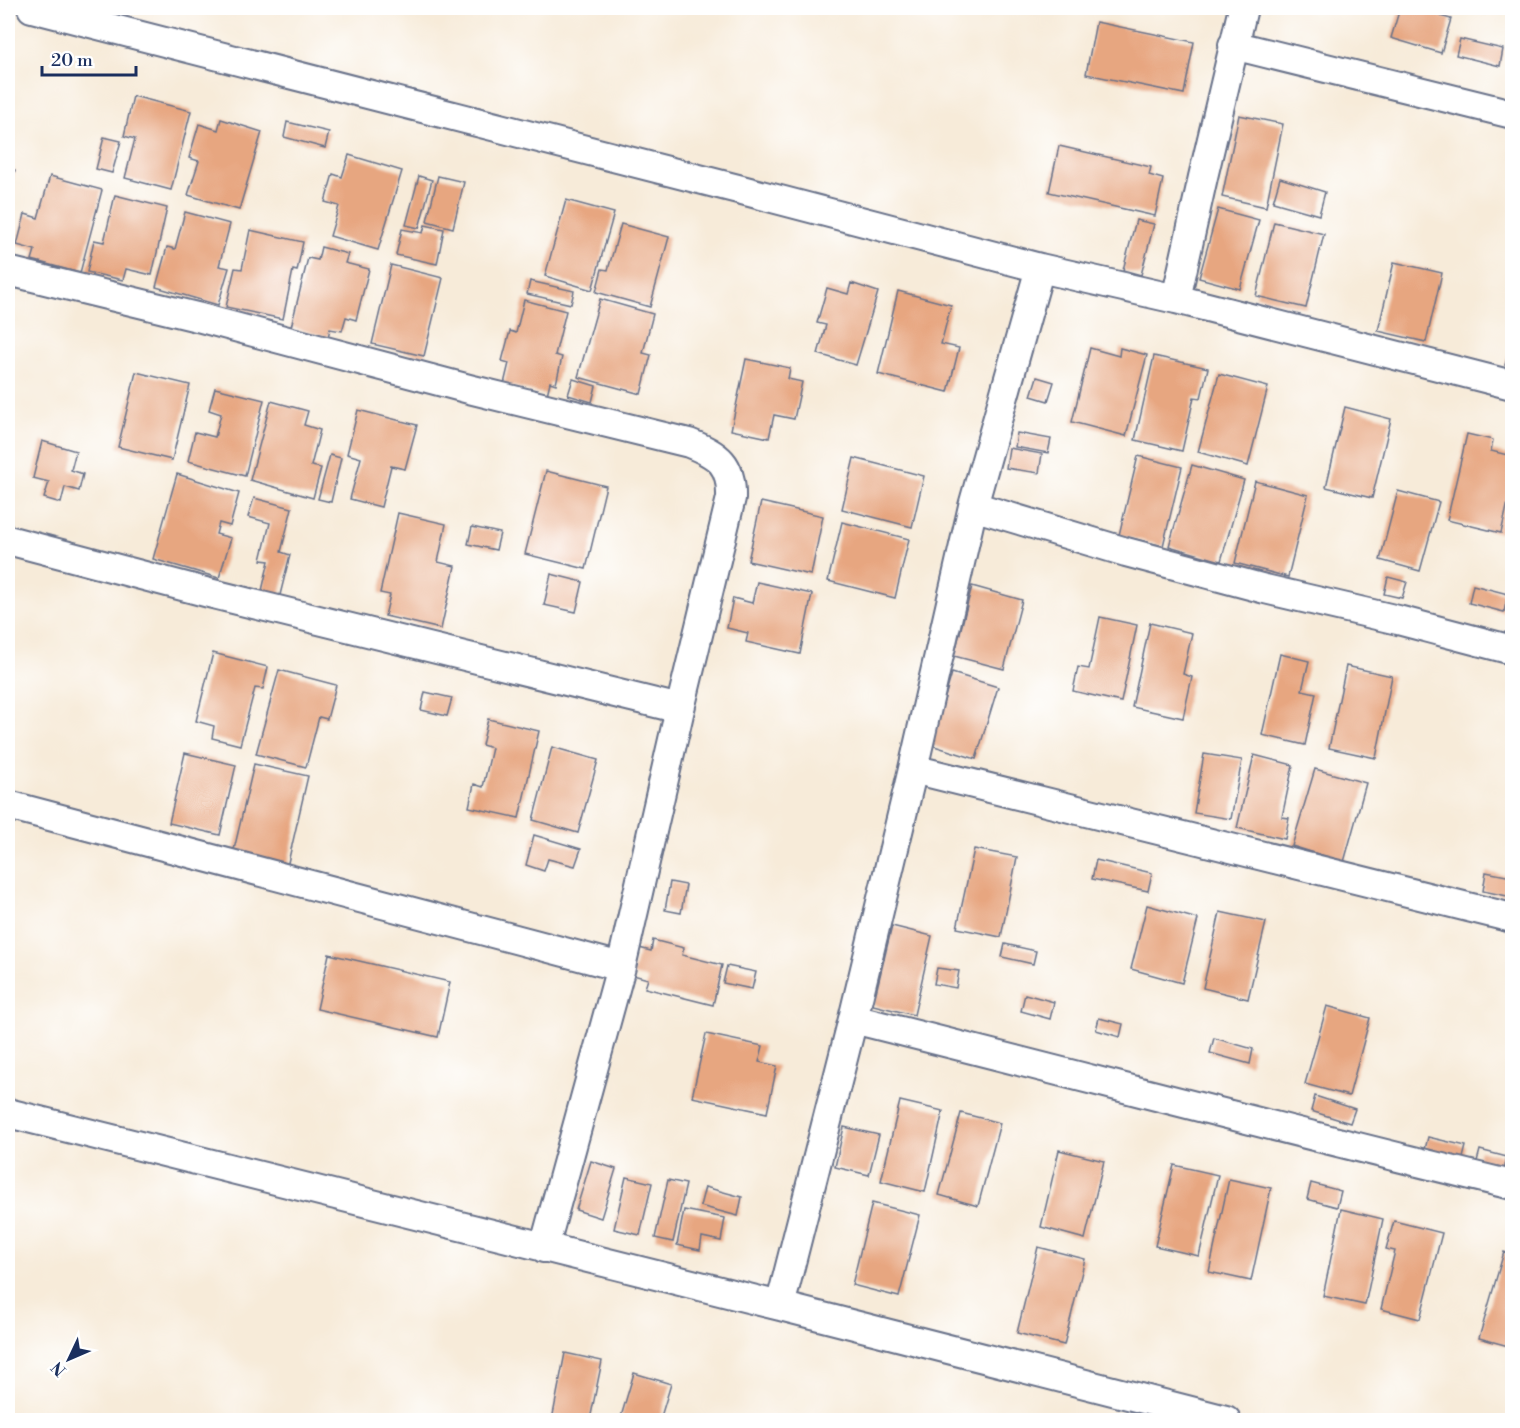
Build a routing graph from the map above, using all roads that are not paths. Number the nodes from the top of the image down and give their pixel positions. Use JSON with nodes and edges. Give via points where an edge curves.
{"nodes":[{"id":1,"x":32,"y":8,"type":"edge"},
{"id":2,"x":1243,"y":8,"type":"edge"},
{"id":3,"x":1233,"y":45,"type":"junction"},
{"id":4,"x":1512,"y":114,"type":"edge"},
{"id":5,"x":1040,"y":268,"type":"junction"},
{"id":6,"x":8,"y":271,"type":"edge"},
{"id":7,"x":1176,"y":299,"type":"junction"},
{"id":8,"x":1512,"y":385,"type":"edge"},
{"id":9,"x":973,"y":506,"type":"junction"},
{"id":10,"x":8,"y":540,"type":"edge"},
{"id":11,"x":1512,"y":650,"type":"edge"},
{"id":12,"x":680,"y":709,"type":"junction"},
{"id":13,"x":913,"y":769,"type":"junction"},
{"id":14,"x":8,"y":805,"type":"edge"},
{"id":15,"x":1512,"y":918,"type":"edge"},
{"id":16,"x":621,"y":967,"type":"junction"},
{"id":17,"x":853,"y":1019,"type":"junction"},
{"id":18,"x":8,"y":1113,"type":"edge"},
{"id":19,"x":1512,"y":1185,"type":"edge"},
{"id":20,"x":544,"y":1248,"type":"junction"},
{"id":21,"x":780,"y":1306,"type":"junction"},
{"id":22,"x":1226,"y":1420,"type":"edge"}],
"edges":[{"from":1,"to":5,"type":"street"},
{"from":2,"to":3,"type":"street"},
{"from":3,"to":4,"type":"street"},
{"from":3,"to":7,"type":"street"},
{"from":5,"to":7,"type":"street"},
{"from":5,"to":9,"type":"street"},
{"from":6,"to":12,"type":"street","via":[[689,443],[717,456],[732,481],[731,498]]},
{"from":7,"to":8,"type":"street"},
{"from":9,"to":11,"type":"street","via":[[1126,552]]},
{"from":9,"to":13,"type":"street"},
{"from":10,"to":12,"type":"street"},
{"from":12,"to":16,"type":"street"},
{"from":13,"to":15,"type":"street"},
{"from":13,"to":17,"type":"street"},
{"from":14,"to":16,"type":"street"},
{"from":16,"to":20,"type":"street"},
{"from":17,"to":19,"type":"street"},
{"from":17,"to":21,"type":"street"},
{"from":18,"to":20,"type":"street"},
{"from":20,"to":21,"type":"street"},
{"from":21,"to":22,"type":"street"}]}
